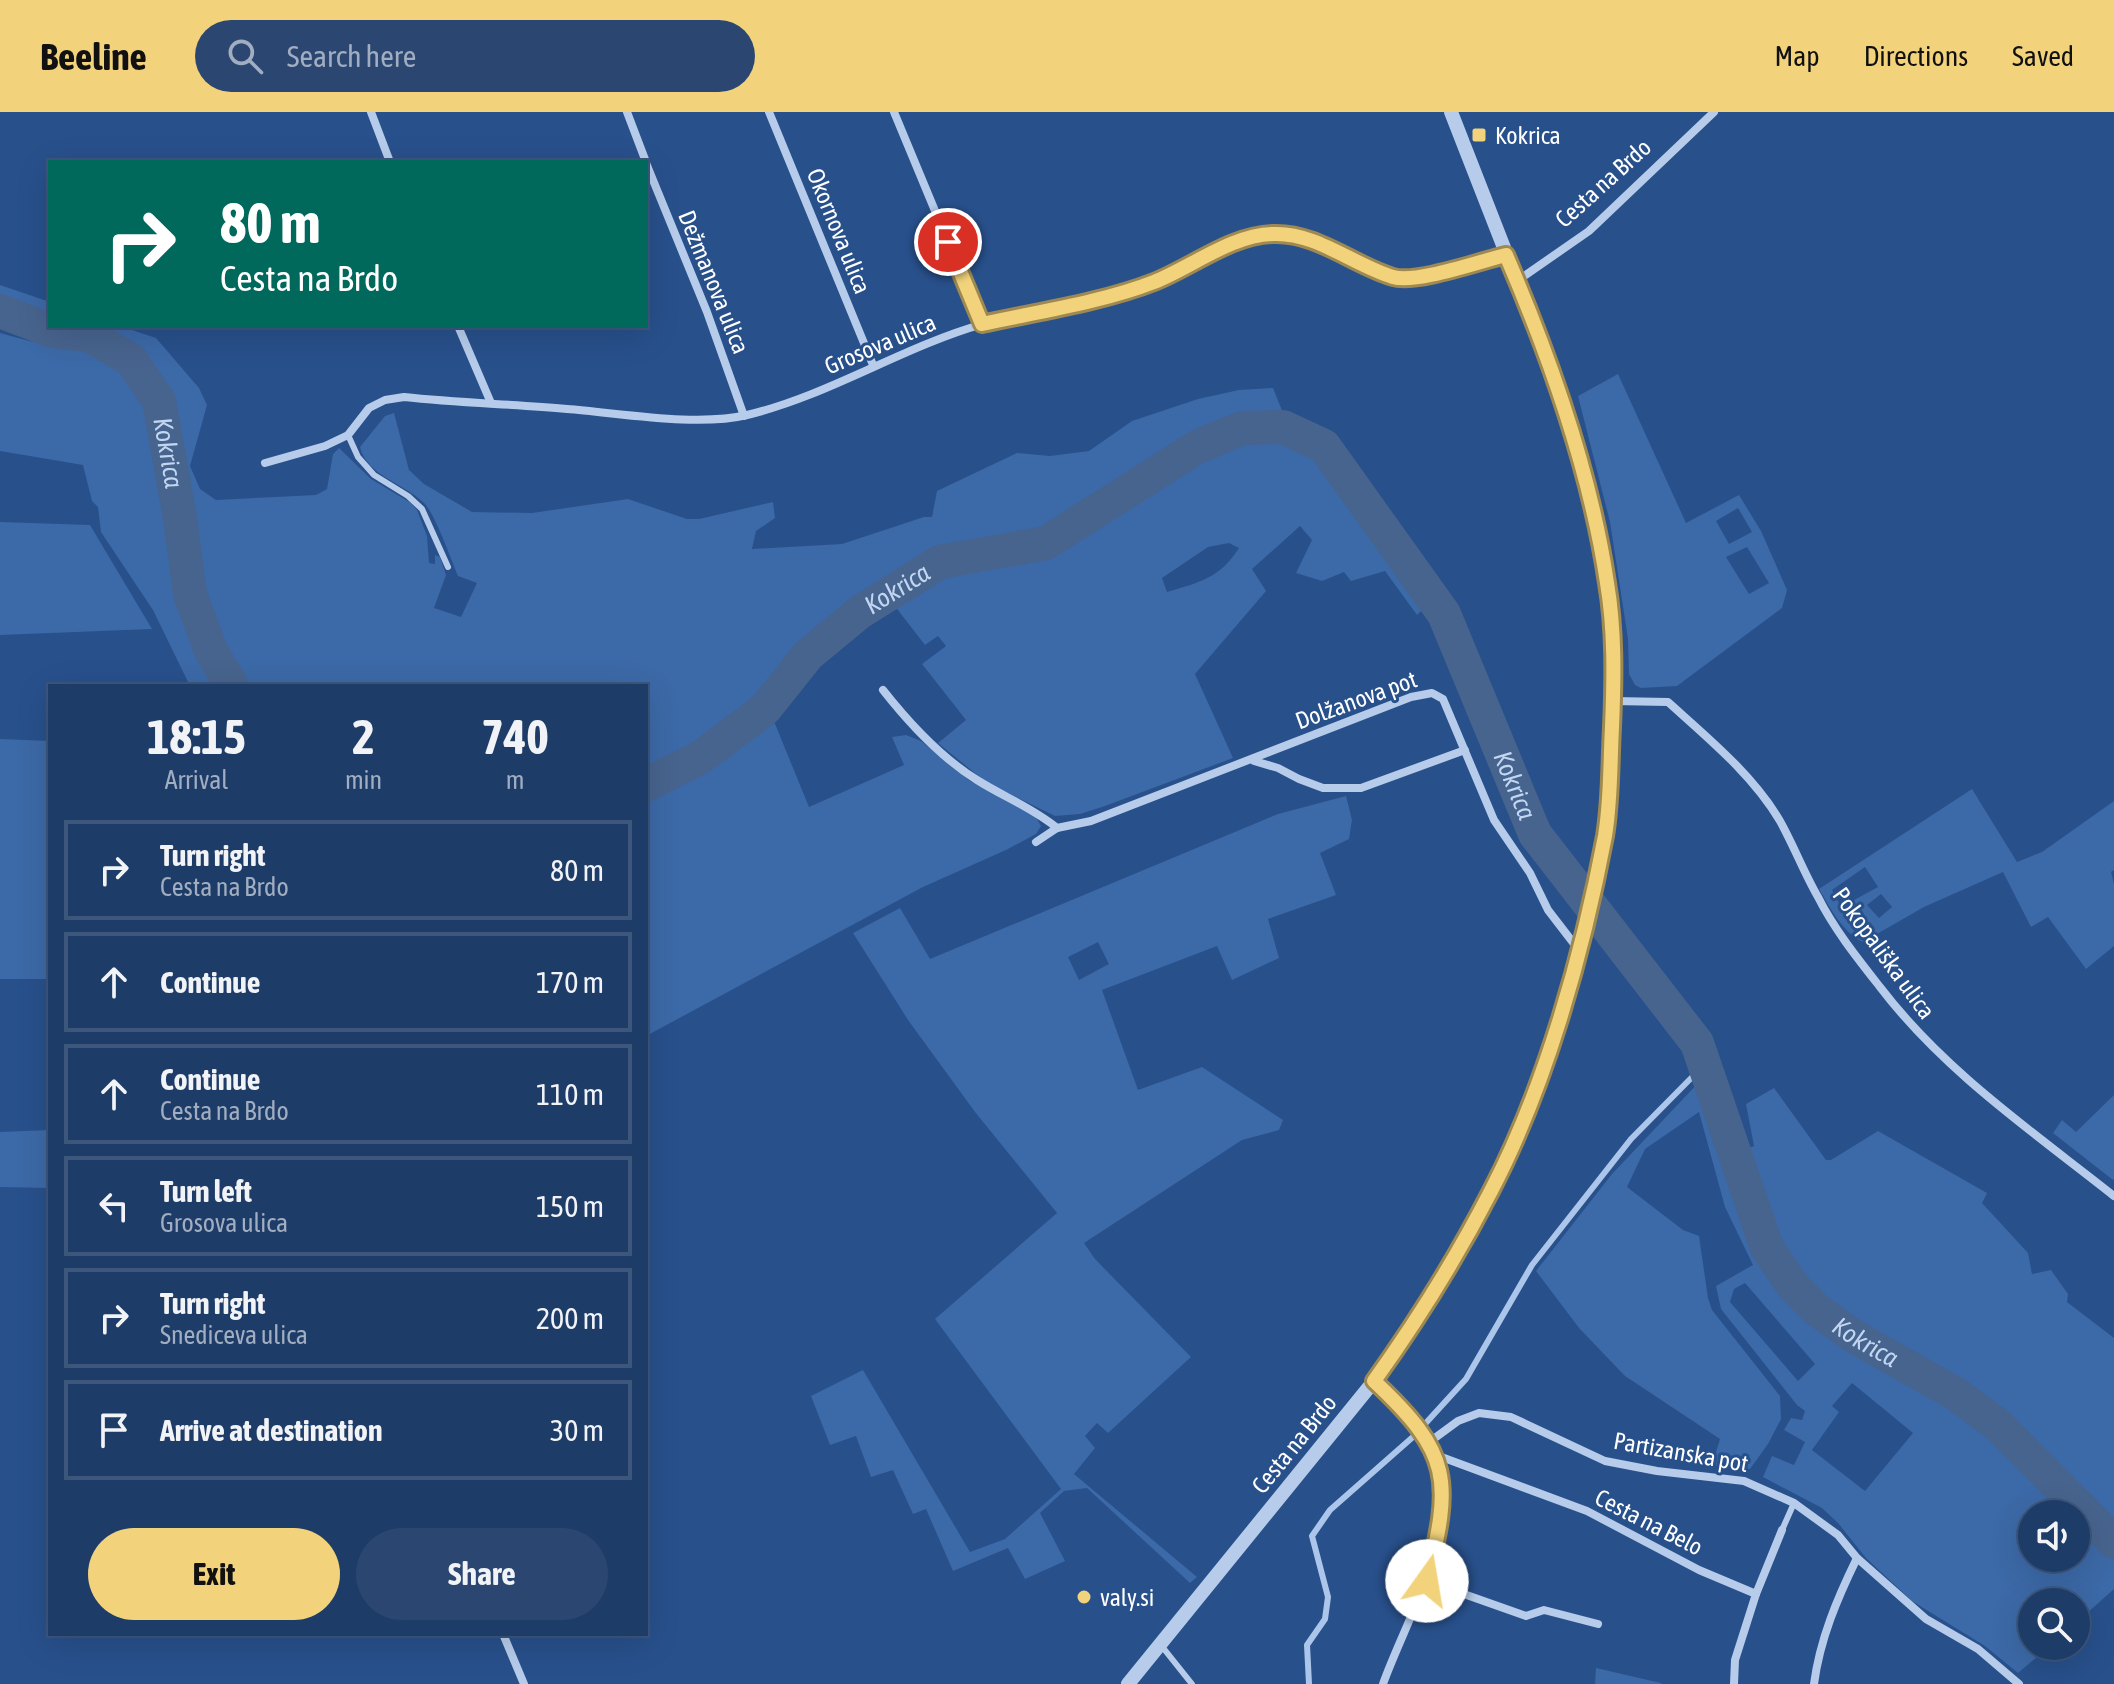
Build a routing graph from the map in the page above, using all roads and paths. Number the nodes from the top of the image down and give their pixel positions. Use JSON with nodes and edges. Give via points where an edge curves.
{"nodes":[{"id":1,"x":371,"y":112,"type":"edge"},
{"id":2,"x":627,"y":112,"type":"edge"},
{"id":3,"x":769,"y":112,"type":"edge"},
{"id":4,"x":894,"y":112,"type":"edge"},
{"id":5,"x":1451,"y":112,"type":"edge"},
{"id":6,"x":1714,"y":112,"type":"edge"},
{"id":7,"x":389,"y":160,"type":"edge"},
{"id":8,"x":645,"y":160,"type":"edge"},
{"id":9,"x":648,"y":167,"type":"edge"},
{"id":10,"x":1506,"y":255,"type":"junction"},
{"id":11,"x":1517,"y":281,"type":"junction"},
{"id":12,"x":982,"y":324,"type":"junction"},
{"id":13,"x":459,"y":328,"type":"edge"},
{"id":14,"x":873,"y":365,"type":"junction"},
{"id":15,"x":491,"y":403,"type":"junction"},
{"id":16,"x":744,"y":416,"type":"junction"},
{"id":17,"x":348,"y":435,"type":"junction"},
{"id":18,"x":265,"y":463,"type":"dead end"},
{"id":19,"x":448,"y":567,"type":"dead end"},
{"id":20,"x":883,"y":690,"type":"dead end"},
{"id":21,"x":1613,"y":701,"type":"junction"},
{"id":22,"x":1465,"y":750,"type":"junction"},
{"id":23,"x":1253,"y":760,"type":"junction"},
{"id":24,"x":1057,"y":828,"type":"junction"},
{"id":25,"x":1036,"y":842,"type":"dead end"},
{"id":26,"x":1578,"y":950,"type":"junction"},
{"id":27,"x":2114,"y":1196,"type":"edge"},
{"id":28,"x":1374,"y":1381,"type":"junction"},
{"id":29,"x":1428,"y":1443,"type":"junction"},
{"id":30,"x":1436,"y":1455,"type":"junction"},
{"id":31,"x":1794,"y":1503,"type":"junction"},
{"id":32,"x":1782,"y":1530,"type":"joint"},
{"id":33,"x":1857,"y":1558,"type":"junction"},
{"id":34,"x":1427,"y":1581,"type":"junction"},
{"id":35,"x":1756,"y":1594,"type":"junction"},
{"id":36,"x":1598,"y":1624,"type":"dead end"},
{"id":37,"x":504,"y":1636,"type":"edge"},
{"id":38,"x":1160,"y":1644,"type":"junction"},
{"id":39,"x":524,"y":1684,"type":"edge"},
{"id":40,"x":1128,"y":1684,"type":"edge"},
{"id":41,"x":1192,"y":1684,"type":"edge"},
{"id":42,"x":1383,"y":1684,"type":"edge"},
{"id":43,"x":1734,"y":1684,"type":"edge"},
{"id":44,"x":1814,"y":1684,"type":"edge"},
{"id":45,"x":2019,"y":1684,"type":"edge"}],
"edges":[{"from":1,"to":7,"type":"street"},
{"from":2,"to":8,"type":"street","name":"Dežmanova ulica"},
{"from":3,"to":14,"type":"street","name":"Okornova ulica"},
{"from":4,"to":12,"type":"street"},
{"from":5,"to":10,"type":"street"},
{"from":6,"to":11,"type":"street","name":"Cesta na Brdo","via":[[1589,231]]},
{"from":9,"to":16,"type":"street","name":"Dežmanova ulica"},
{"from":10,"to":11,"type":"street"},
{"from":10,"to":12,"type":"street","name":"Grosova ulica","via":[[1395,278],[1314,242],[1271,234],[1233,244],[1154,282]]},
{"from":11,"to":21,"type":"street","name":"Cesta na Brdo","via":[[1593,504],[1608,586]]},
{"from":12,"to":14,"type":"street","name":"Grosova ulica"},
{"from":13,"to":15,"type":"street"},
{"from":14,"to":16,"type":"street","name":"Grosova ulica","via":[[811,396]]},
{"from":15,"to":16,"type":"street","name":"Grosova ulica","via":[[682,419]]},
{"from":15,"to":17,"type":"street","name":"Grosova ulica","via":[[385,400],[369,408]]},
{"from":17,"to":18,"type":"street","name":"Grosova ulica"},
{"from":17,"to":19,"type":"lane","via":[[374,475],[422,509]]},
{"from":20,"to":24,"type":"street","via":[[906,720],[975,779]]},
{"from":21,"to":26,"type":"street","name":"Cesta na Brdo","via":[[1605,834]]},
{"from":21,"to":27,"type":"street","name":"Pokopališka ulica","via":[[1668,702],[1751,781],[1854,953],[1919,1035]]},
{"from":22,"to":23,"type":"street","via":[[1361,788],[1323,788]]},
{"from":22,"to":23,"type":"street","name":"Dolžanova pot","via":[[1443,699],[1432,693]]},
{"from":22,"to":26,"type":"street","name":"Dolžanova pot","via":[[1494,820]]},
{"from":23,"to":24,"type":"street","name":"Dolžanova pot","via":[[1091,821]]},
{"from":24,"to":25,"type":"street","name":"Dolžanova pot"},
{"from":26,"to":28,"type":"street","name":"Cesta na Brdo","via":[[1542,1070],[1492,1190],[1414,1325]]},
{"from":28,"to":29,"type":"street","via":[[1408,1412]]},
{"from":28,"to":38,"type":"street","name":"Cesta na Brdo"},
{"from":29,"to":30,"type":"street"},
{"from":29,"to":31,"type":"street","name":"Partizanska pot","via":[[1479,1413],[1511,1417],[1605,1461],[1744,1481]]},
{"from":30,"to":34,"type":"street","via":[[1443,1509]]},
{"from":30,"to":35,"type":"street","name":"Cesta na Belo","via":[[1587,1511]]},
{"from":31,"to":32,"type":"lane"},
{"from":31,"to":33,"type":"street","name":"Partizanska pot","via":[[1838,1535]]},
{"from":32,"to":35,"type":"street"},
{"from":33,"to":44,"type":"street","via":[[1833,1610]]},
{"from":33,"to":45,"type":"street","name":"Partizanska pot","via":[[1926,1619],[1978,1649]]},
{"from":34,"to":36,"type":"street","via":[[1526,1616],[1544,1610]]},
{"from":34,"to":42,"type":"street"},
{"from":35,"to":43,"type":"street","via":[[1735,1660]]},
{"from":37,"to":39,"type":"street"},
{"from":38,"to":40,"type":"street","name":"Cesta na Brdo"},
{"from":38,"to":41,"type":"lane"}]}
